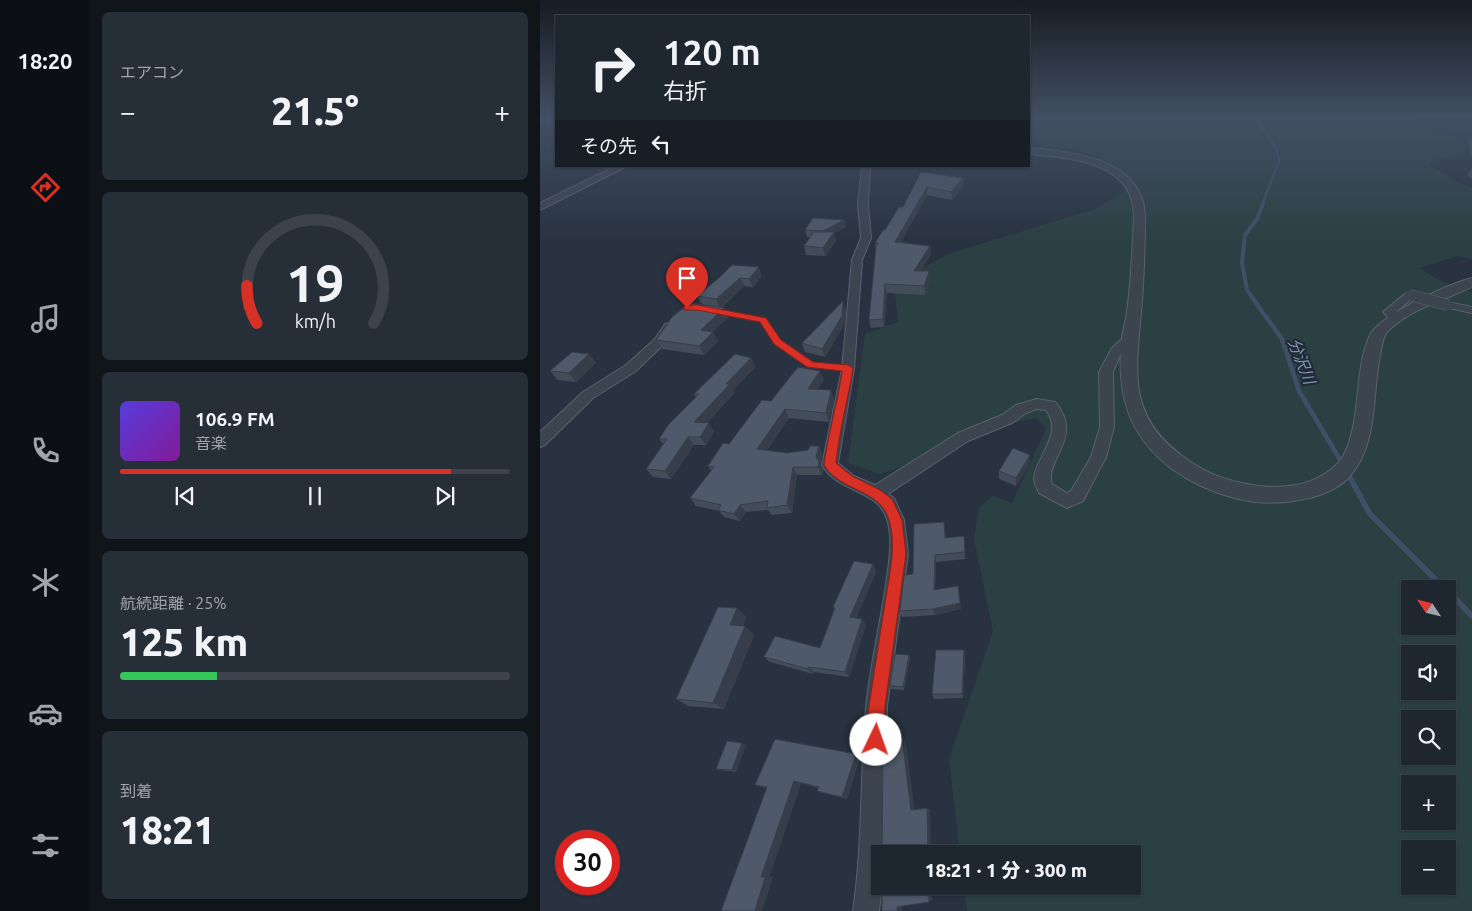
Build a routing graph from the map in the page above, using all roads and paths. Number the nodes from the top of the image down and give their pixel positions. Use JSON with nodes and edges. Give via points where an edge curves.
{"nodes":[{"id":1,"x":1084,"y":160,"type":"edge"},
{"id":2,"x":622,"y":167,"type":"edge"},
{"id":3,"x":866,"y":167,"type":"edge"},
{"id":4,"x":540,"y":207,"type":"edge"},
{"id":5,"x":1472,"y":282,"type":"edge"},
{"id":6,"x":706,"y":309,"type":"edge"},
{"id":7,"x":1472,"y":310,"type":"edge"},
{"id":8,"x":1396,"y":318,"type":"junction"},
{"id":9,"x":674,"y":319,"type":"edge"},
{"id":10,"x":1130,"y":338,"type":"junction"},
{"id":11,"x":848,"y":368,"type":"junction"},
{"id":12,"x":540,"y":441,"type":"edge"},
{"id":13,"x":876,"y":493,"type":"junction"},
{"id":14,"x":866,"y":911,"type":"edge"}],
"edges":[{"from":1,"to":10,"type":"street","via":[[1122,176],[1134,189],[1139,202]]},
{"from":2,"to":4,"type":"street"},
{"from":3,"to":11,"type":"street","via":[[866,238],[857,260]]},
{"from":5,"to":8,"type":"street"},
{"from":6,"to":11,"type":"lane","via":[[763,320],[777,342],[811,365]]},
{"from":7,"to":8,"type":"street","bridge":true,"via":[[1410,295],[1389,312]]},
{"from":8,"to":10,"type":"street","via":[[1378,335],[1368,367],[1357,450],[1348,467],[1338,478],[1316,489],[1291,494],[1260,494],[1220,486],[1183,469],[1163,454],[1149,438],[1135,412],[1129,384]]},
{"from":9,"to":12,"type":"street","via":[[659,342],[631,368],[588,395]]},
{"from":10,"to":13,"type":"street","via":[[1116,351],[1106,372],[1107,427],[1098,457],[1077,496],[1067,501],[1045,488],[1042,478],[1056,444],[1059,423],[1050,406],[1037,404],[963,436]]},
{"from":11,"to":13,"type":"street","via":[[830,465],[848,480]]},
{"from":13,"to":14,"type":"street","via":[[888,503],[896,520],[899,554],[877,706],[871,872]]}]}
